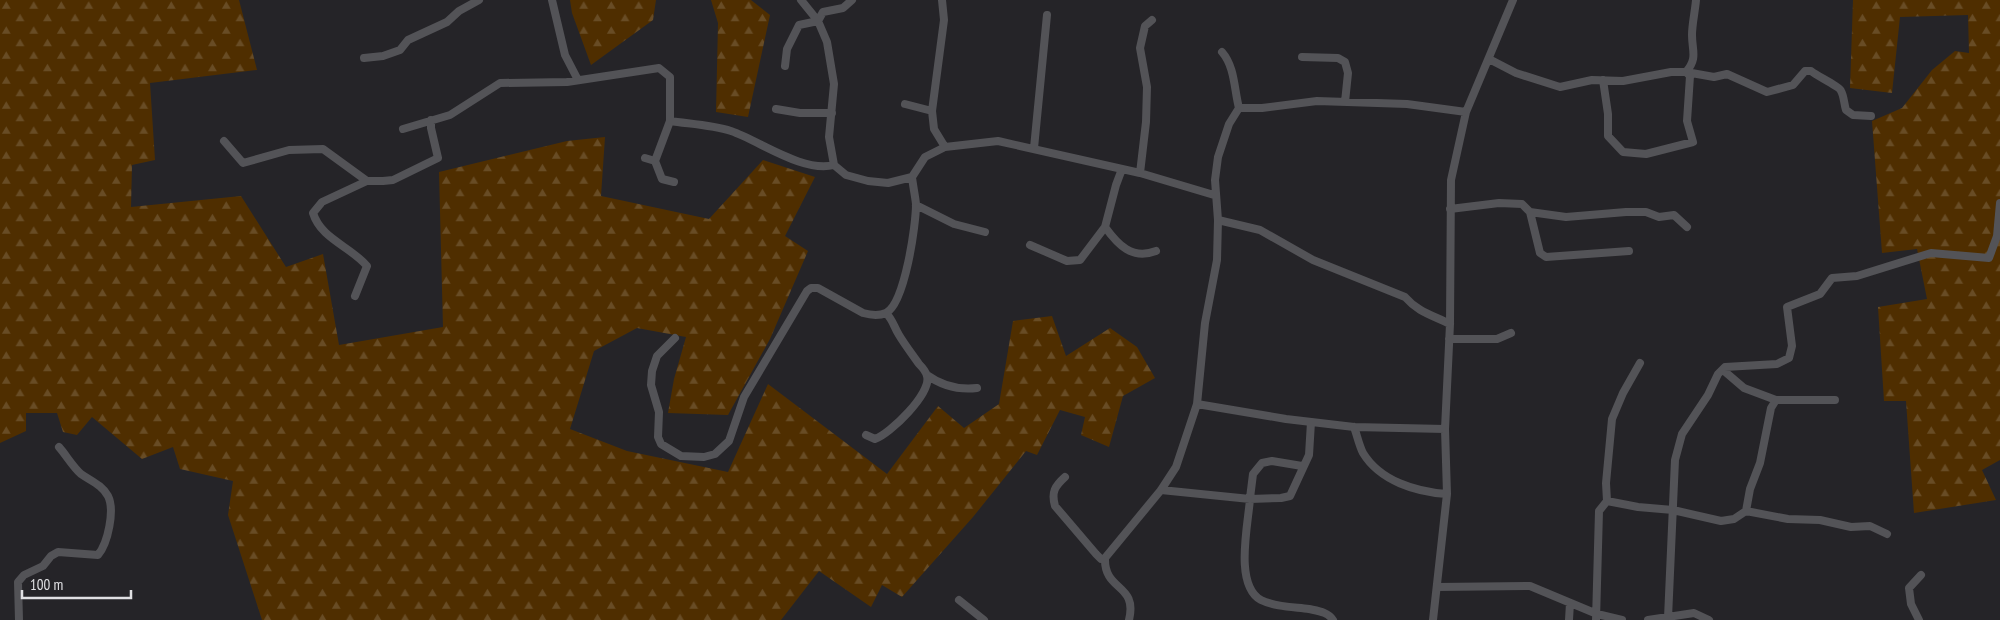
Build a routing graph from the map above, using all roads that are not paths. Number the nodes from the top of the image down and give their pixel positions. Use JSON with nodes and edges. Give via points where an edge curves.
{"nodes":[{"id":1,"x":479,"y":0,"type":"edge"},
{"id":2,"x":552,"y":0,"type":"edge"},
{"id":3,"x":801,"y":0,"type":"edge"},
{"id":4,"x":852,"y":0,"type":"edge"},
{"id":5,"x":942,"y":0,"type":"edge"},
{"id":6,"x":1513,"y":0,"type":"edge"},
{"id":7,"x":1696,"y":0,"type":"edge"},
{"id":8,"x":1047,"y":15,"type":"dead end"},
{"id":9,"x":1152,"y":20,"type":"dead end"},
{"id":10,"x":818,"y":21,"type":"junction"},
{"id":11,"x":1222,"y":52,"type":"dead end"},
{"id":12,"x":1302,"y":57,"type":"dead end"},
{"id":13,"x":364,"y":58,"type":"dead end"},
{"id":14,"x":1489,"y":59,"type":"junction"},
{"id":15,"x":785,"y":66,"type":"dead end"},
{"id":16,"x":1686,"y":72,"type":"junction"},
{"id":17,"x":578,"y":80,"type":"junction"},
{"id":18,"x":1603,"y":80,"type":"junction"},
{"id":19,"x":1345,"y":102,"type":"junction"},
{"id":20,"x":905,"y":104,"type":"dead end"},
{"id":21,"x":1239,"y":108,"type":"junction"},
{"id":22,"x":776,"y":109,"type":"dead end"},
{"id":23,"x":932,"y":111,"type":"junction"},
{"id":24,"x":1466,"y":112,"type":"junction"},
{"id":25,"x":832,"y":113,"type":"junction"},
{"id":26,"x":1871,"y":116,"type":"dead end"},
{"id":27,"x":431,"y":120,"type":"junction"},
{"id":28,"x":670,"y":121,"type":"junction"},
{"id":29,"x":403,"y":129,"type":"dead end"},
{"id":30,"x":224,"y":141,"type":"dead end"},
{"id":31,"x":945,"y":147,"type":"junction"},
{"id":32,"x":1034,"y":148,"type":"junction"},
{"id":33,"x":645,"y":158,"type":"dead end"},
{"id":34,"x":655,"y":161,"type":"junction"},
{"id":35,"x":834,"y":165,"type":"junction"},
{"id":36,"x":1122,"y":169,"type":"junction"},
{"id":37,"x":1140,"y":173,"type":"junction"},
{"id":38,"x":912,"y":177,"type":"junction"},
{"id":39,"x":367,"y":181,"type":"junction"},
{"id":40,"x":674,"y":182,"type":"dead end"},
{"id":41,"x":1214,"y":195,"type":"junction"},
{"id":42,"x":2000,"y":203,"type":"edge"},
{"id":43,"x":916,"y":205,"type":"junction"},
{"id":44,"x":1450,"y":210,"type":"junction"},
{"id":45,"x":1530,"y":212,"type":"junction"},
{"id":46,"x":1218,"y":220,"type":"junction"},
{"id":47,"x":1104,"y":227,"type":"junction"},
{"id":48,"x":1687,"y":227,"type":"dead end"},
{"id":49,"x":985,"y":232,"type":"dead end"},
{"id":50,"x":1030,"y":245,"type":"dead end"},
{"id":51,"x":1156,"y":251,"type":"dead end"},
{"id":52,"x":1629,"y":251,"type":"dead end"},
{"id":53,"x":355,"y":296,"type":"dead end"},
{"id":54,"x":886,"y":313,"type":"junction"},
{"id":55,"x":1450,"y":324,"type":"junction"},
{"id":56,"x":1511,"y":333,"type":"dead end"},
{"id":57,"x":676,"y":338,"type":"dead end"},
{"id":58,"x":1449,"y":339,"type":"junction"},
{"id":59,"x":1640,"y":363,"type":"dead end"},
{"id":60,"x":1723,"y":370,"type":"junction"},
{"id":61,"x":927,"y":376,"type":"junction"},
{"id":62,"x":977,"y":388,"type":"dead end"},
{"id":63,"x":1776,"y":400,"type":"junction"},
{"id":64,"x":1835,"y":400,"type":"dead end"},
{"id":65,"x":1197,"y":404,"type":"junction"},
{"id":66,"x":1311,"y":422,"type":"junction"},
{"id":67,"x":1354,"y":427,"type":"junction"},
{"id":68,"x":1445,"y":428,"type":"junction"},
{"id":69,"x":866,"y":435,"type":"dead end"},
{"id":70,"x":59,"y":447,"type":"dead end"},
{"id":71,"x":1302,"y":466,"type":"junction"},
{"id":72,"x":1065,"y":477,"type":"dead end"},
{"id":73,"x":1161,"y":490,"type":"junction"},
{"id":74,"x":1447,"y":494,"type":"junction"},
{"id":75,"x":1250,"y":498,"type":"junction"},
{"id":76,"x":1607,"y":501,"type":"junction"},
{"id":77,"x":1673,"y":510,"type":"junction"},
{"id":78,"x":1746,"y":511,"type":"junction"},
{"id":79,"x":1887,"y":534,"type":"dead end"},
{"id":80,"x":1106,"y":558,"type":"junction"},
{"id":81,"x":1922,"y":574,"type":"dead end"},
{"id":82,"x":1437,"y":587,"type":"junction"},
{"id":83,"x":959,"y":600,"type":"dead end"},
{"id":84,"x":1570,"y":603,"type":"junction"},
{"id":85,"x":1597,"y":617,"type":"edge"},
{"id":86,"x":1668,"y":618,"type":"junction"},
{"id":87,"x":19,"y":620,"type":"edge"},
{"id":88,"x":984,"y":620,"type":"edge"},
{"id":89,"x":1129,"y":620,"type":"edge"},
{"id":90,"x":1333,"y":620,"type":"edge"},
{"id":91,"x":1433,"y":620,"type":"edge"},
{"id":92,"x":1569,"y":620,"type":"edge"},
{"id":93,"x":1622,"y":620,"type":"edge"},
{"id":94,"x":1648,"y":620,"type":"edge"},
{"id":95,"x":1709,"y":620,"type":"edge"},
{"id":96,"x":1919,"y":620,"type":"edge"}],
"edges":[{"from":1,"to":13,"type":"street","via":[[447,22],[408,40],[400,50]]},
{"from":2,"to":17,"type":"street","via":[[565,55]]},
{"from":3,"to":10,"type":"street"},
{"from":4,"to":10,"type":"street","via":[[843,8],[823,12]]},
{"from":5,"to":23,"type":"street","via":[[944,20]]},
{"from":6,"to":14,"type":"street"},
{"from":7,"to":16,"type":"street","via":[[1692,37],[1695,46],[1692,65]]},
{"from":8,"to":32,"type":"street"},
{"from":9,"to":37,"type":"street","via":[[1145,26],[1140,48],[1148,87]]},
{"from":10,"to":15,"type":"street","via":[[799,26],[787,49]]},
{"from":10,"to":25,"type":"street","via":[[828,42],[833,76]]},
{"from":11,"to":21,"type":"street","via":[[1229,59]]},
{"from":12,"to":19,"type":"street","via":[[1338,58],[1345,62],[1348,74]]},
{"from":14,"to":18,"type":"street","via":[[1516,73],[1560,87]]},
{"from":14,"to":24,"type":"street"},
{"from":16,"to":18,"type":"street","via":[[1623,81]]},
{"from":16,"to":18,"type":"street","via":[[1690,76],[1687,121],[1693,142],[1646,154],[1623,152],[1608,136]]},
{"from":16,"to":26,"type":"street","via":[[1714,77],[1727,74],[1767,92],[1793,85],[1805,71],[1811,71],[1838,87],[1846,110],[1853,115]]},
{"from":17,"to":27,"type":"street","via":[[500,83],[450,115]]},
{"from":17,"to":28,"type":"street","via":[[659,68],[670,77]]},
{"from":19,"to":21,"type":"street","via":[[1317,101]]},
{"from":19,"to":24,"type":"street","via":[[1407,104]]},
{"from":20,"to":23,"type":"street"},
{"from":21,"to":41,"type":"street","via":[[1229,124],[1218,157]]},
{"from":22,"to":25,"type":"street"},
{"from":23,"to":31,"type":"street","via":[[934,128]]},
{"from":24,"to":44,"type":"street","via":[[1451,180]]},
{"from":25,"to":35,"type":"street","via":[[829,136]]},
{"from":27,"to":29,"type":"street"},
{"from":27,"to":39,"type":"street","via":[[438,158],[393,180]]},
{"from":28,"to":34,"type":"street"},
{"from":28,"to":35,"type":"street","via":[[724,129],[802,161],[825,167]]},
{"from":30,"to":39,"type":"street","via":[[243,163],[289,150],[323,149]]},
{"from":31,"to":32,"type":"street","via":[[998,141]]},
{"from":31,"to":38,"type":"street","via":[[925,158]]},
{"from":32,"to":36,"type":"street"},
{"from":33,"to":34,"type":"street"},
{"from":34,"to":40,"type":"street","via":[[662,179]]},
{"from":35,"to":38,"type":"street","via":[[846,175],[868,181],[888,183]]},
{"from":36,"to":37,"type":"street"},
{"from":36,"to":47,"type":"street"},
{"from":37,"to":41,"type":"street"},
{"from":38,"to":43,"type":"street"},
{"from":39,"to":53,"type":"street","via":[[322,202],[313,213],[317,225],[367,266]]},
{"from":41,"to":46,"type":"street"},
{"from":42,"to":60,"type":"street","via":[[1997,236],[1990,258],[1931,253],[1857,276],[1832,278],[1820,294],[1787,307],[1792,346],[1789,358],[1777,364],[1741,365]]},
{"from":43,"to":49,"type":"street","via":[[954,224]]},
{"from":43,"to":54,"type":"street","via":[[903,283],[896,303]]},
{"from":44,"to":45,"type":"street","via":[[1499,203],[1522,204]]},
{"from":44,"to":55,"type":"street"},
{"from":45,"to":48,"type":"street","via":[[1566,217],[1646,212],[1674,215]]},
{"from":45,"to":52,"type":"street","via":[[1540,253],[1546,257]]},
{"from":46,"to":55,"type":"street","via":[[1260,230],[1313,260],[1405,298],[1424,314]]},
{"from":46,"to":65,"type":"street","via":[[1216,260],[1205,323]]},
{"from":47,"to":50,"type":"street","via":[[1080,260],[1067,261]]},
{"from":47,"to":51,"type":"street","via":[[1119,246],[1133,253]]},
{"from":54,"to":57,"type":"street","via":[[863,313],[818,288],[811,288],[744,397],[729,441],[715,454],[704,457],[681,456],[661,444],[658,437],[659,412],[652,391],[652,371],[657,356]]},
{"from":54,"to":61,"type":"street"},
{"from":55,"to":58,"type":"street"},
{"from":56,"to":58,"type":"street","via":[[1498,339]]},
{"from":58,"to":68,"type":"street"},
{"from":59,"to":76,"type":"street","via":[[1612,419]]},
{"from":60,"to":63,"type":"street","via":[[1744,388]]},
{"from":60,"to":77,"type":"street","via":[[1682,434],[1676,460]]},
{"from":61,"to":62,"type":"street","via":[[944,385]]},
{"from":61,"to":69,"type":"street","via":[[928,384],[922,395],[902,418],[880,437],[875,439]]},
{"from":63,"to":64,"type":"street"},
{"from":63,"to":78,"type":"street","via":[[1771,408]]},
{"from":65,"to":66,"type":"street"},
{"from":65,"to":73,"type":"street","via":[[1176,467]]},
{"from":66,"to":67,"type":"street"},
{"from":66,"to":71,"type":"street","via":[[1309,454]]},
{"from":67,"to":68,"type":"street"},
{"from":67,"to":74,"type":"street","via":[[1362,451],[1374,468],[1412,488]]},
{"from":68,"to":74,"type":"street"},
{"from":70,"to":87,"type":"street","via":[[80,473],[101,487],[109,498],[105,547],[98,555],[58,552],[43,566],[24,575],[18,582]]},
{"from":71,"to":75,"type":"street","via":[[1298,483],[1290,496]]},
{"from":71,"to":75,"type":"street","via":[[1272,461],[1262,463],[1253,474]]},
{"from":72,"to":80,"type":"street","via":[[1054,488],[1055,506],[1096,554],[1101,559]]},
{"from":73,"to":75,"type":"street"},
{"from":73,"to":80,"type":"street"},
{"from":74,"to":82,"type":"street"},
{"from":75,"to":90,"type":"street","via":[[1244,572],[1249,588],[1261,600],[1324,612]]},
{"from":76,"to":77,"type":"street"},
{"from":76,"to":85,"type":"street","via":[[1599,511]]},
{"from":77,"to":78,"type":"street","via":[[1721,521],[1734,519]]},
{"from":77,"to":86,"type":"street"},
{"from":78,"to":79,"type":"street","via":[[1851,527],[1870,526]]},
{"from":80,"to":89,"type":"street","via":[[1105,569],[1110,578],[1131,599]]},
{"from":81,"to":96,"type":"street","via":[[1909,588],[1911,604]]},
{"from":82,"to":84,"type":"street","via":[[1523,585]]},
{"from":82,"to":91,"type":"street"},
{"from":83,"to":88,"type":"street"},
{"from":84,"to":85,"type":"street"},
{"from":84,"to":92,"type":"street"},
{"from":85,"to":93,"type":"street"},
{"from":86,"to":94,"type":"street"},
{"from":86,"to":95,"type":"street","via":[[1694,613]]}]}
